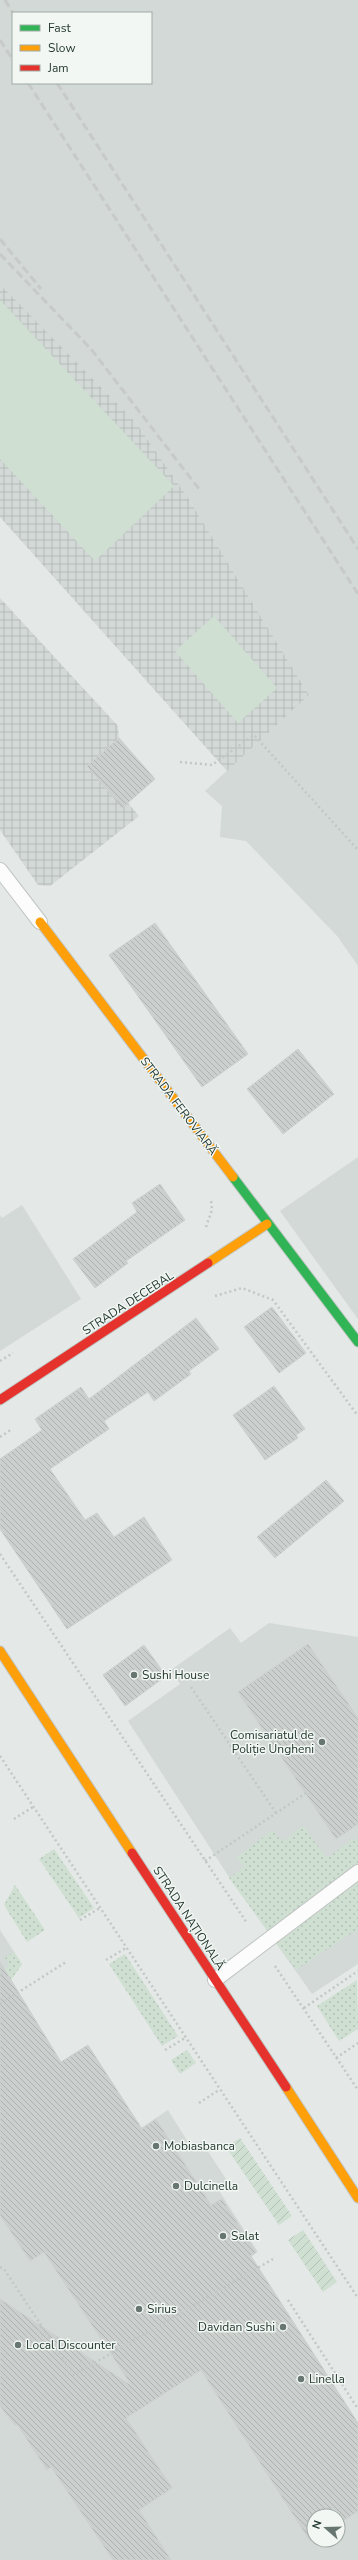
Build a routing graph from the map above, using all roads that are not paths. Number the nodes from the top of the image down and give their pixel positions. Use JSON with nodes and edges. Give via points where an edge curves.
{"nodes":[{"id":1,"x":0,"y":870,"type":"edge"},
{"id":2,"x":40,"y":922,"type":"joint"},
{"id":3,"x":268,"y":1224,"type":"junction"},
{"id":4,"x":358,"y":1342,"type":"edge"},
{"id":5,"x":0,"y":1400,"type":"edge"},
{"id":6,"x":0,"y":1651,"type":"edge"},
{"id":7,"x":358,"y":1872,"type":"edge"},
{"id":8,"x":215,"y":1980,"type":"junction"},
{"id":9,"x":358,"y":2198,"type":"edge"}],
"edges":[{"from":1,"to":2,"type":"lane","name":"STRADA FEROVIARĂ"},
{"from":2,"to":3,"type":"street","name":"STRADA FEROVIARĂ"},
{"from":3,"to":4,"type":"street","name":"STRADA FEROVIARĂ"},
{"from":3,"to":5,"type":"street","name":"STRADA DECEBAL"},
{"from":6,"to":8,"type":"street","name":"STRADA NAȚIONALĂ"},
{"from":7,"to":8,"type":"lane"},
{"from":8,"to":9,"type":"street","name":"STRADA NAȚIONALĂ"}]}
